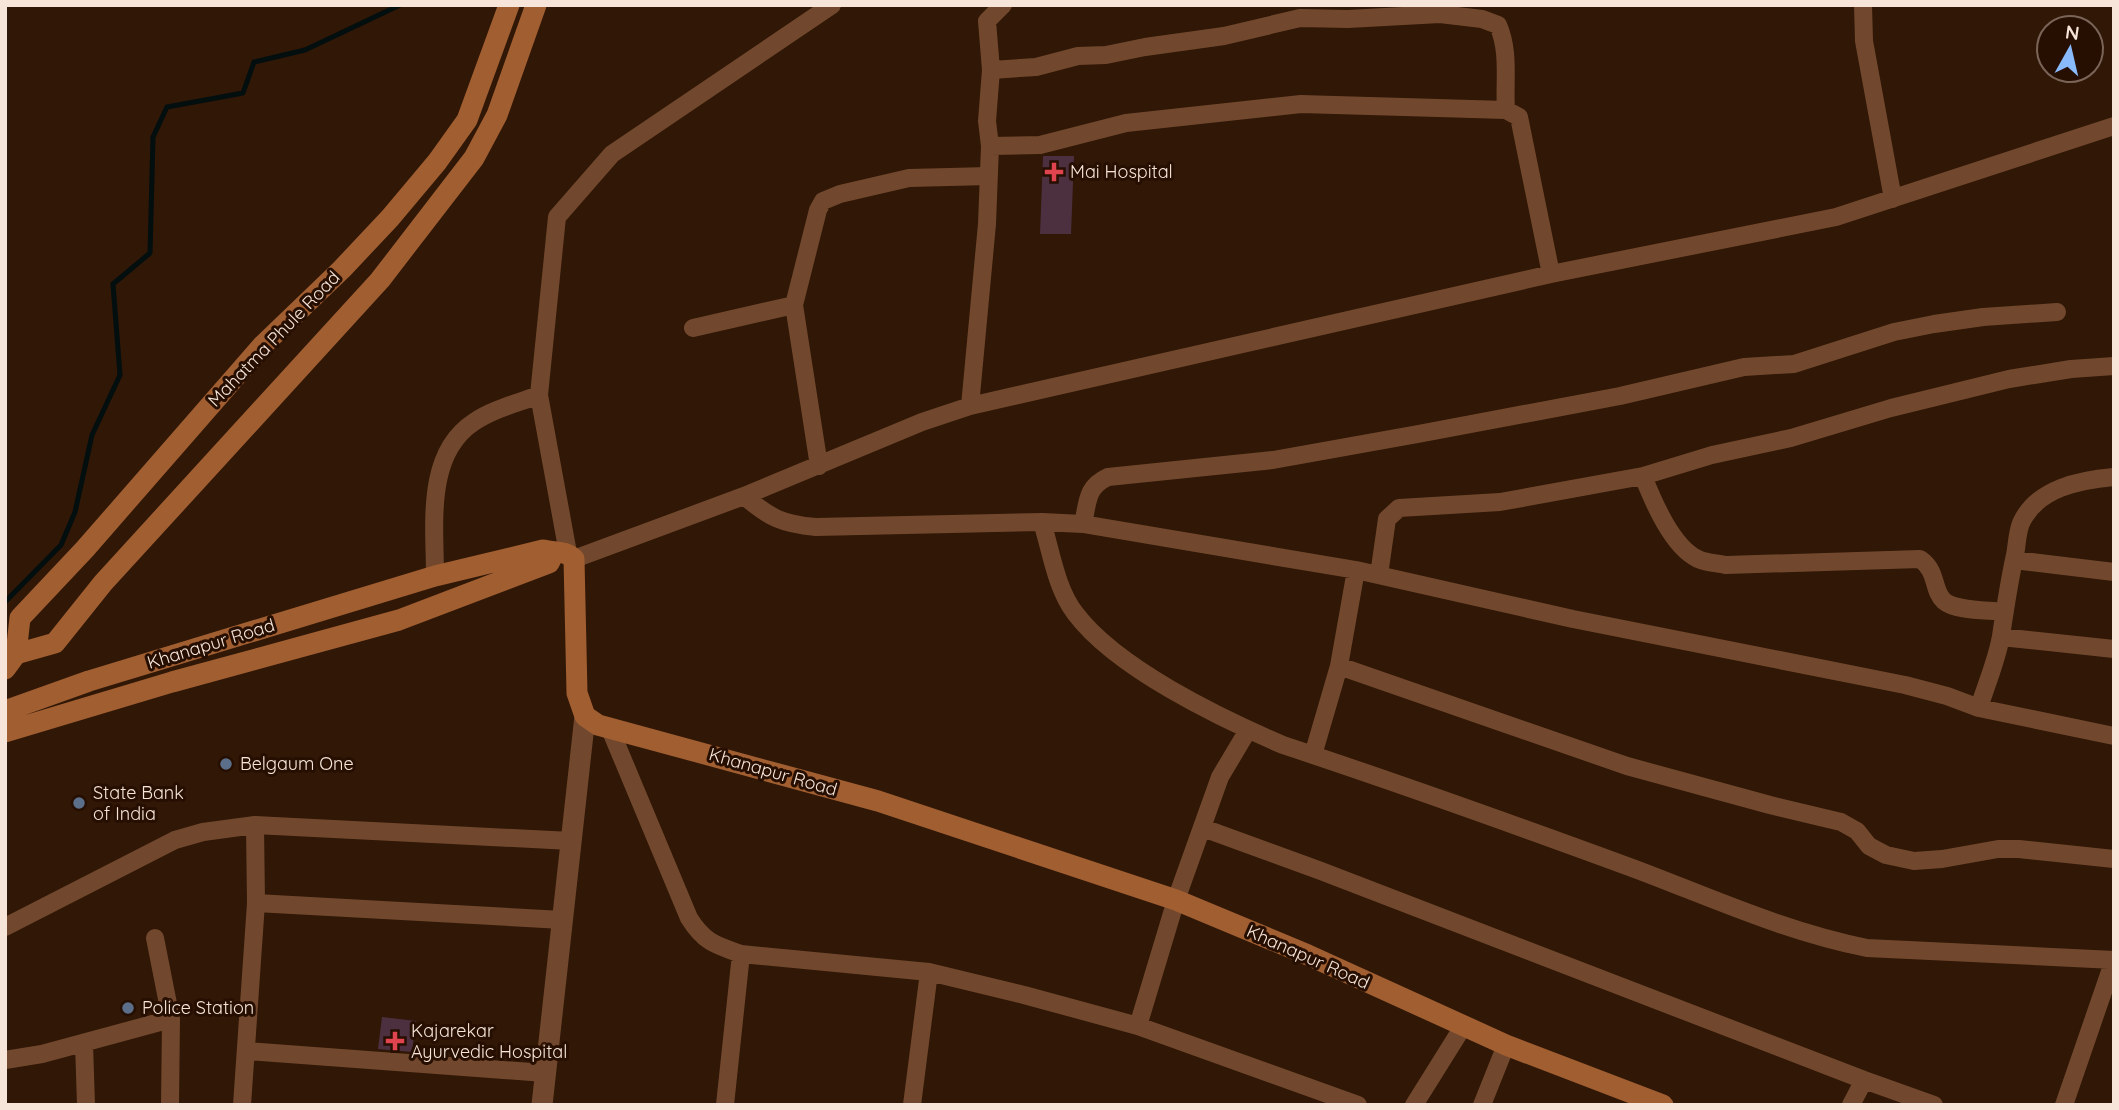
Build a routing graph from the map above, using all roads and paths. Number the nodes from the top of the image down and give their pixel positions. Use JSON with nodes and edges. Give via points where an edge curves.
{"nodes":[{"id":1,"x":509,"y":5,"type":"edge"},
{"id":2,"x":536,"y":5,"type":"edge"},
{"id":3,"x":832,"y":5,"type":"edge"},
{"id":4,"x":1003,"y":5,"type":"edge"},
{"id":5,"x":1863,"y":5,"type":"edge"},
{"id":6,"x":991,"y":70,"type":"junction"},
{"id":7,"x":1506,"y":110,"type":"junction"},
{"id":8,"x":2114,"y":126,"type":"edge"},
{"id":9,"x":990,"y":146,"type":"junction"},
{"id":10,"x":989,"y":176,"type":"junction"},
{"id":11,"x":1893,"y":199,"type":"junction"},
{"id":12,"x":1551,"y":274,"type":"junction"},
{"id":13,"x":794,"y":305,"type":"junction"},
{"id":14,"x":2057,"y":312,"type":"dead end"},
{"id":15,"x":693,"y":328,"type":"dead end"},
{"id":16,"x":2114,"y":366,"type":"edge"},
{"id":17,"x":539,"y":395,"type":"junction"},
{"id":18,"x":970,"y":406,"type":"junction"},
{"id":19,"x":819,"y":466,"type":"junction"},
{"id":20,"x":1643,"y":476,"type":"junction"},
{"id":21,"x":2114,"y":477,"type":"edge"},
{"id":22,"x":744,"y":496,"type":"junction"},
{"id":23,"x":1042,"y":522,"type":"junction"},
{"id":24,"x":1083,"y":524,"type":"junction"},
{"id":25,"x":566,"y":555,"type":"junction"},
{"id":26,"x":2014,"y":560,"type":"junction"},
{"id":27,"x":1356,"y":570,"type":"junction"},
{"id":28,"x":2114,"y":572,"type":"edge"},
{"id":29,"x":1379,"y":575,"type":"junction"},
{"id":30,"x":435,"y":576,"type":"junction"},
{"id":31,"x":2003,"y":612,"type":"junction"},
{"id":32,"x":2001,"y":637,"type":"junction"},
{"id":33,"x":2114,"y":649,"type":"edge"},
{"id":34,"x":10,"y":662,"type":"edge"},
{"id":35,"x":1339,"y":666,"type":"junction"},
{"id":36,"x":1979,"y":708,"type":"junction"},
{"id":37,"x":5,"y":711,"type":"edge"},
{"id":38,"x":585,"y":716,"type":"junction"},
{"id":39,"x":610,"y":729,"type":"junction"},
{"id":40,"x":1248,"y":730,"type":"junction"},
{"id":41,"x":5,"y":732,"type":"edge"},
{"id":42,"x":2114,"y":736,"type":"edge"},
{"id":43,"x":1313,"y":755,"type":"junction"},
{"id":44,"x":255,"y":825,"type":"junction"},
{"id":45,"x":1203,"y":828,"type":"junction"},
{"id":46,"x":571,"y":841,"type":"junction"},
{"id":47,"x":2114,"y":859,"type":"edge"},
{"id":48,"x":1176,"y":900,"type":"junction"},
{"id":49,"x":256,"y":903,"type":"junction"},
{"id":50,"x":562,"y":920,"type":"junction"},
{"id":51,"x":5,"y":927,"type":"edge"},
{"id":52,"x":155,"y":938,"type":"dead end"},
{"id":53,"x":741,"y":954,"type":"junction"},
{"id":54,"x":2114,"y":960,"type":"edge"},
{"id":55,"x":929,"y":972,"type":"junction"},
{"id":56,"x":171,"y":1019,"type":"junction"},
{"id":57,"x":1464,"y":1025,"type":"junction"},
{"id":58,"x":1138,"y":1026,"type":"junction"},
{"id":59,"x":84,"y":1043,"type":"junction"},
{"id":60,"x":1506,"y":1045,"type":"junction"},
{"id":61,"x":247,"y":1051,"type":"junction"},
{"id":62,"x":5,"y":1060,"type":"edge"},
{"id":63,"x":545,"y":1073,"type":"junction"},
{"id":64,"x":1864,"y":1080,"type":"junction"},
{"id":65,"x":86,"y":1105,"type":"edge"},
{"id":66,"x":170,"y":1105,"type":"edge"},
{"id":67,"x":242,"y":1105,"type":"edge"},
{"id":68,"x":542,"y":1105,"type":"edge"},
{"id":69,"x":725,"y":1105,"type":"edge"},
{"id":70,"x":912,"y":1105,"type":"edge"},
{"id":71,"x":1358,"y":1105,"type":"edge"},
{"id":72,"x":1413,"y":1105,"type":"edge"},
{"id":73,"x":1482,"y":1105,"type":"edge"},
{"id":74,"x":1663,"y":1105,"type":"edge"},
{"id":75,"x":1851,"y":1105,"type":"edge"},
{"id":76,"x":1934,"y":1105,"type":"edge"},
{"id":77,"x":2064,"y":1105,"type":"edge"}],
"edges":[{"from":1,"to":34,"type":"main road","name":"Mahatma Phule Road","via":[[467,120],[437,162],[342,269],[263,345],[20,618]]},
{"from":2,"to":34,"type":"main road","name":"Mahatma Phule Road","via":[[497,115],[465,169],[380,281],[103,583],[55,643]]},
{"from":3,"to":17,"type":"street","via":[[612,154],[557,217]]},
{"from":4,"to":6,"type":"street","via":[[987,21]]},
{"from":5,"to":11,"type":"street","via":[[1864,41]]},
{"from":6,"to":7,"type":"street","via":[[1036,67],[1078,56],[1224,36],[1300,18],[1440,14],[1498,25],[1504,38]]},
{"from":6,"to":9,"type":"street"},
{"from":7,"to":9,"type":"street","via":[[1301,104],[1126,123],[1040,145]]},
{"from":7,"to":12,"type":"street","via":[[1518,117]]},
{"from":8,"to":11,"type":"street"},
{"from":9,"to":10,"type":"street"},
{"from":10,"to":13,"type":"street","via":[[909,178],[823,201]]},
{"from":10,"to":18,"type":"street"},
{"from":11,"to":12,"type":"street","via":[[1836,217]]},
{"from":12,"to":18,"type":"street"},
{"from":13,"to":15,"type":"street"},
{"from":13,"to":19,"type":"street"},
{"from":14,"to":24,"type":"street","via":[[1934,324],[1794,364],[1744,367],[1418,435],[1273,460],[1108,477],[1090,491]]},
{"from":16,"to":20,"type":"street","via":[[2009,380]]},
{"from":17,"to":25,"type":"street"},
{"from":17,"to":30,"type":"street","via":[[475,422],[446,450],[439,471]]},
{"from":18,"to":19,"type":"street"},
{"from":19,"to":22,"type":"street"},
{"from":20,"to":29,"type":"street","via":[[1500,502],[1399,508],[1387,519]]},
{"from":20,"to":31,"type":"street","via":[[1659,515],[1698,559],[1726,565],[1920,559],[1929,565],[1942,600],[1954,606]]},
{"from":21,"to":26,"type":"street","via":[[2089,479],[2042,498],[2021,524]]},
{"from":22,"to":23,"type":"street","via":[[764,513],[788,524],[816,527]]},
{"from":22,"to":25,"type":"street"},
{"from":23,"to":24,"type":"street"},
{"from":23,"to":40,"type":"street","via":[[1074,612],[1103,644]]},
{"from":24,"to":27,"type":"street"},
{"from":25,"to":30,"type":"main road","name":"Khanapur Road","via":[[543,550]]},
{"from":25,"to":38,"type":"main road","via":[[577,693]]},
{"from":25,"to":41,"type":"main road","via":[[399,620]]},
{"from":26,"to":28,"type":"street"},
{"from":26,"to":31,"type":"street"},
{"from":27,"to":29,"type":"street"},
{"from":27,"to":35,"type":"street"},
{"from":29,"to":36,"type":"street","via":[[1905,685]]},
{"from":30,"to":37,"type":"main road","name":"Khanapur Road"},
{"from":31,"to":32,"type":"street"},
{"from":32,"to":33,"type":"street"},
{"from":32,"to":36,"type":"street"},
{"from":35,"to":43,"type":"street"},
{"from":35,"to":47,"type":"street","via":[[1627,766],[1841,822],[1886,855],[1914,861],[2019,849]]},
{"from":36,"to":42,"type":"street"},
{"from":38,"to":39,"type":"main road","name":"Khanapur Road"},
{"from":38,"to":46,"type":"street"},
{"from":39,"to":48,"type":"main road","name":"Khanapur Road","via":[[878,801]]},
{"from":39,"to":53,"type":"street","via":[[689,918],[711,943]]},
{"from":40,"to":43,"type":"street"},
{"from":40,"to":45,"type":"street","via":[[1220,777]]},
{"from":43,"to":54,"type":"street","via":[[1830,940],[1867,947]]},
{"from":44,"to":46,"type":"street"},
{"from":44,"to":49,"type":"street"},
{"from":44,"to":51,"type":"street","via":[[175,840]]},
{"from":45,"to":48,"type":"street"},
{"from":45,"to":64,"type":"street"},
{"from":46,"to":50,"type":"street"},
{"from":48,"to":57,"type":"main road","name":"Khanapur Road"},
{"from":48,"to":58,"type":"street"},
{"from":49,"to":50,"type":"street"},
{"from":49,"to":61,"type":"street"},
{"from":50,"to":63,"type":"street"},
{"from":52,"to":56,"type":"street"},
{"from":53,"to":55,"type":"street"},
{"from":53,"to":69,"type":"street"},
{"from":54,"to":77,"type":"street"},
{"from":55,"to":58,"type":"street"},
{"from":55,"to":70,"type":"street"},
{"from":56,"to":59,"type":"street"},
{"from":56,"to":66,"type":"street"},
{"from":57,"to":60,"type":"main road","name":"Khanapur Road"},
{"from":57,"to":72,"type":"street"},
{"from":58,"to":71,"type":"street"},
{"from":59,"to":62,"type":"street"},
{"from":59,"to":65,"type":"street"},
{"from":60,"to":73,"type":"street"},
{"from":60,"to":74,"type":"main road","name":"Khanapur Road"},
{"from":61,"to":63,"type":"street"},
{"from":61,"to":67,"type":"street"},
{"from":63,"to":68,"type":"street"},
{"from":64,"to":75,"type":"street"},
{"from":64,"to":76,"type":"street"}]}
